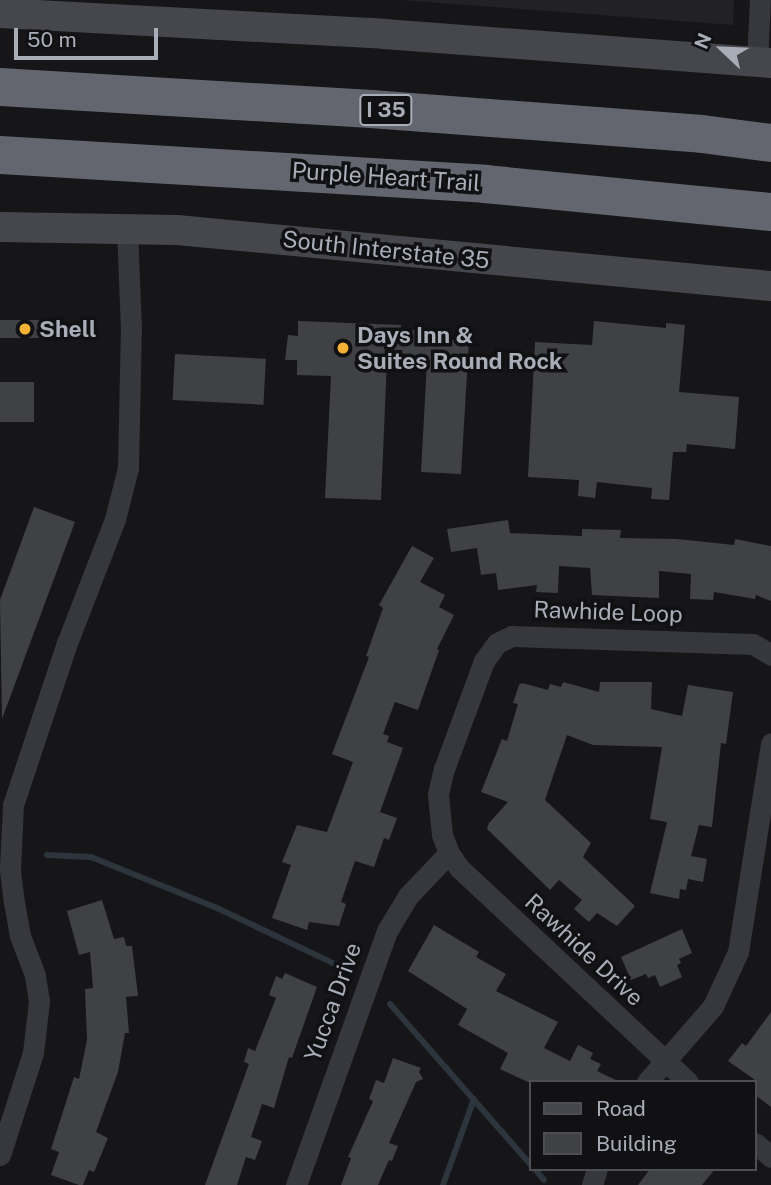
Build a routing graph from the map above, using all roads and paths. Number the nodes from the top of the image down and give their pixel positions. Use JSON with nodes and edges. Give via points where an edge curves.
{"nodes":[{"id":1,"x":760,"y":0,"type":"edge"},
{"id":2,"x":0,"y":13,"type":"edge"},
{"id":3,"x":764,"y":62,"type":"edge"},
{"id":4,"x":0,"y":87,"type":"edge"},
{"id":5,"x":771,"y":143,"type":"edge"},
{"id":6,"x":0,"y":155,"type":"edge"},
{"id":7,"x":771,"y":212,"type":"edge"},
{"id":8,"x":0,"y":227,"type":"edge"},
{"id":9,"x":127,"y":229,"type":"junction"},
{"id":10,"x":771,"y":286,"type":"edge"},
{"id":11,"x":771,"y":655,"type":"edge"},
{"id":12,"x":771,"y":744,"type":"edge"},
{"id":13,"x":449,"y":853,"type":"junction"},
{"id":14,"x":665,"y":1062,"type":"junction"},
{"id":15,"x":649,"y":1080,"type":"edge"},
{"id":16,"x":686,"y":1080,"type":"edge"},
{"id":17,"x":757,"y":1145,"type":"edge"},
{"id":18,"x":0,"y":1155,"type":"edge"},
{"id":19,"x":771,"y":1157,"type":"edge"},
{"id":20,"x":296,"y":1185,"type":"edge"}],
"edges":[{"from":1,"to":3,"type":"street"},
{"from":2,"to":3,"type":"main road","via":[[384,34]]},
{"from":4,"to":5,"type":"highway","number":"I 35","via":[[384,110]]},
{"from":6,"to":7,"type":"highway","name":"Purple Heart Trail","via":[[485,184]]},
{"from":8,"to":9,"type":"main road","name":"South Interstate 35"},
{"from":9,"to":10,"type":"main road","name":"South Interstate 35"},
{"from":9,"to":18,"type":"street","via":[[131,329],[128,468],[115,519],[67,643],[13,805],[10,869],[14,903],[39,1001],[33,1053]]},
{"from":11,"to":13,"type":"street","name":"Rawhide Loop","via":[[753,644],[521,635],[497,643],[484,661],[441,782],[438,820]]},
{"from":12,"to":14,"type":"street","via":[[738,952],[713,1006]]},
{"from":13,"to":14,"type":"street","name":"Rawhide Drive","via":[[473,883]]},
{"from":13,"to":20,"type":"street","name":"Yucca Drive","via":[[408,896],[387,931]]},
{"from":14,"to":15,"type":"street"},
{"from":14,"to":16,"type":"street","name":"Rawhide Drive"},
{"from":17,"to":19,"type":"street"}]}
